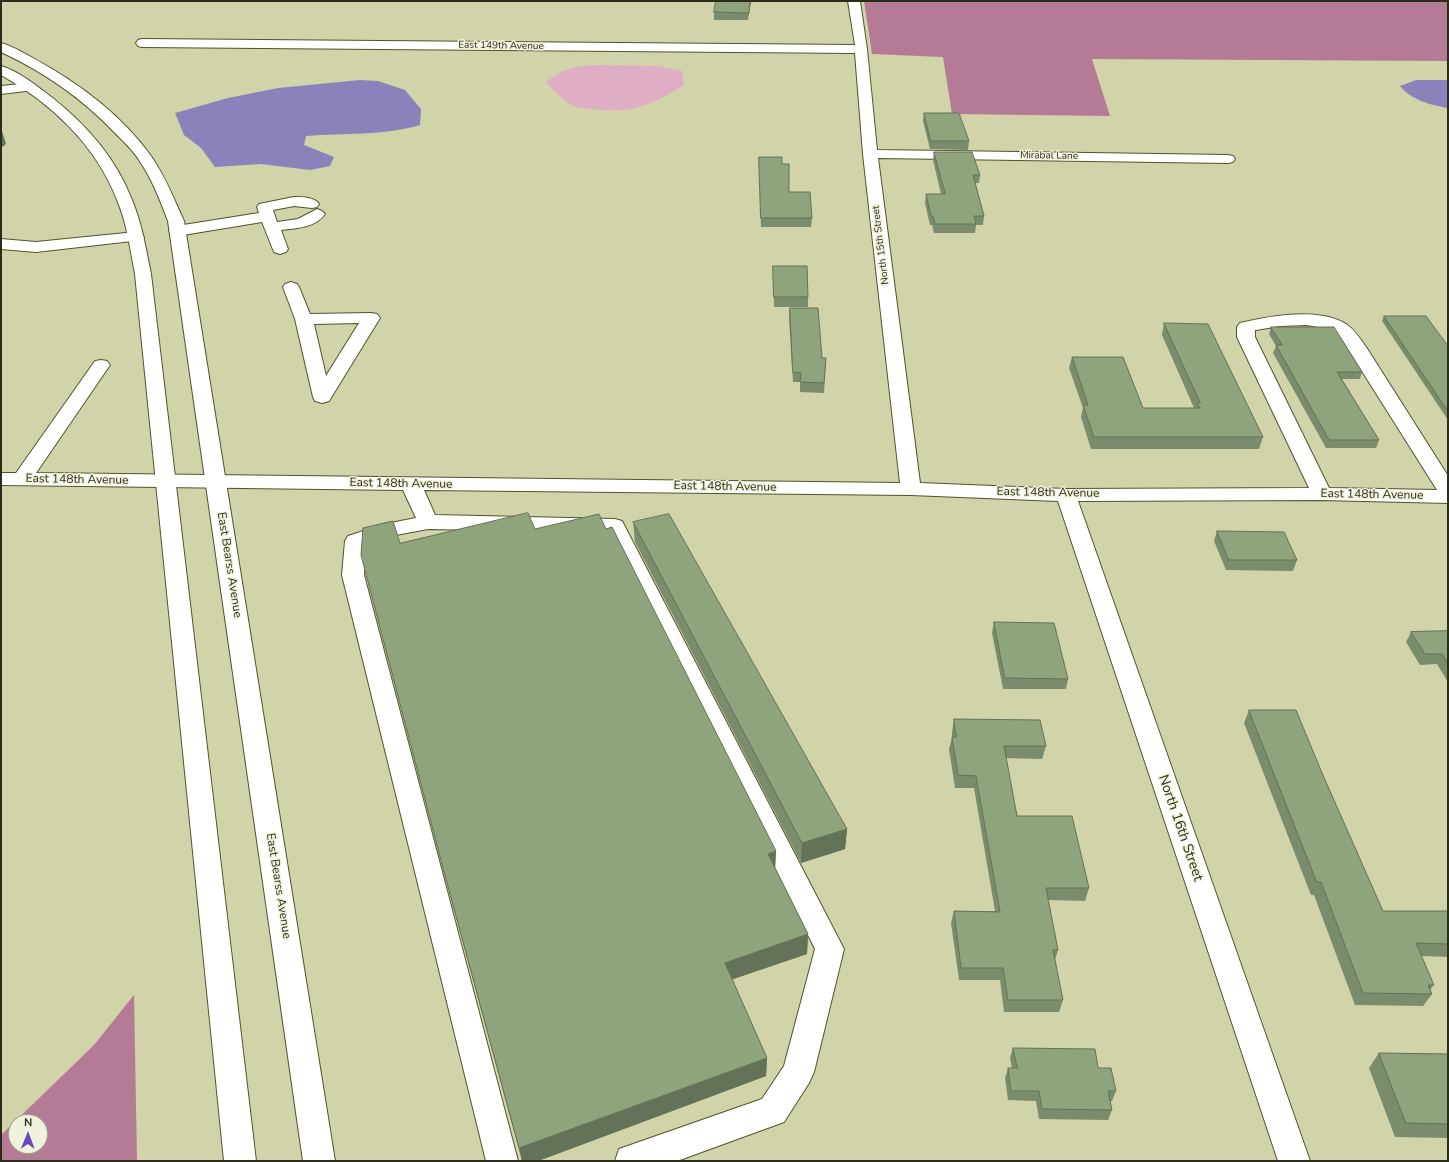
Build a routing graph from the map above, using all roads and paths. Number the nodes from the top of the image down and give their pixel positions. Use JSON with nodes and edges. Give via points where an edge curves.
{"nodes":[{"id":1,"x":854,"y":1,"type":"edge"},
{"id":2,"x":142,"y":43,"type":"dead end"},
{"id":3,"x":1,"y":47,"type":"edge"},
{"id":4,"x":861,"y":49,"type":"junction"},
{"id":5,"x":1,"y":70,"type":"edge"},
{"id":6,"x":30,"y":87,"type":"junction"},
{"id":7,"x":1,"y":90,"type":"edge"},
{"id":8,"x":870,"y":154,"type":"junction"},
{"id":9,"x":1228,"y":159,"type":"dead end"},
{"id":10,"x":270,"y":222,"type":"junction"},
{"id":11,"x":177,"y":231,"type":"junction"},
{"id":12,"x":136,"y":237,"type":"junction"},
{"id":13,"x":1,"y":244,"type":"edge"},
{"id":14,"x":280,"y":249,"type":"dead end"},
{"id":15,"x":291,"y":287,"type":"dead end"},
{"id":16,"x":304,"y":319,"type":"junction"},
{"id":17,"x":101,"y":364,"type":"dead end"},
{"id":18,"x":1,"y":479,"type":"edge"},
{"id":19,"x":22,"y":479,"type":"junction"},
{"id":20,"x":165,"y":481,"type":"junction"},
{"id":21,"x":216,"y":482,"type":"junction"},
{"id":22,"x":412,"y":484,"type":"junction"},
{"id":23,"x":911,"y":489,"type":"junction"},
{"id":24,"x":1448,"y":492,"type":"edge"},
{"id":25,"x":1322,"y":494,"type":"junction"},
{"id":26,"x":1066,"y":495,"type":"junction"},
{"id":27,"x":1448,"y":496,"type":"edge"},
{"id":28,"x":428,"y":522,"type":"junction"},
{"id":29,"x":240,"y":1161,"type":"edge"},
{"id":30,"x":319,"y":1161,"type":"edge"},
{"id":31,"x":502,"y":1161,"type":"edge"},
{"id":32,"x":631,"y":1161,"type":"edge"},
{"id":33,"x":1294,"y":1161,"type":"edge"}],
"edges":[{"from":1,"to":4,"type":"street","name":"North 15th Street"},
{"from":2,"to":4,"type":"street","name":"East 149th Avenue"},
{"from":3,"to":11,"type":"street","name":"East Bearss Avenue","via":[[62,80],[105,113],[144,156],[166,195]]},
{"from":4,"to":8,"type":"street","name":"North 15th Street"},
{"from":5,"to":6,"type":"street"},
{"from":6,"to":7,"type":"street"},
{"from":6,"to":12,"type":"street","via":[[66,114],[98,152],[125,198]]},
{"from":8,"to":9,"type":"street","name":"Mirabal Lane"},
{"from":8,"to":23,"type":"street","name":"North 15th Street"},
{"from":10,"to":10,"type":"street","via":[[301,223],[315,217],[314,209],[302,202],[264,207]]},
{"from":10,"to":11,"type":"street"},
{"from":10,"to":14,"type":"street"},
{"from":11,"to":21,"type":"street","name":"East Bearss Avenue"},
{"from":12,"to":13,"type":"street","via":[[36,247]]},
{"from":12,"to":20,"type":"street","via":[[143,274]]},
{"from":15,"to":16,"type":"street"},
{"from":16,"to":16,"type":"street","via":[[316,369],[322,397],[371,318]]},
{"from":17,"to":19,"type":"street"},
{"from":18,"to":19,"type":"street","name":"East 148th Avenue"},
{"from":19,"to":20,"type":"street","name":"East 148th Avenue"},
{"from":20,"to":21,"type":"street","name":"East 148th Avenue"},
{"from":20,"to":29,"type":"street"},
{"from":21,"to":22,"type":"street","name":"East 148th Avenue"},
{"from":21,"to":30,"type":"street","name":"East Bearss Avenue"},
{"from":22,"to":23,"type":"street","name":"East 148th Avenue"},
{"from":22,"to":28,"type":"street"},
{"from":23,"to":26,"type":"street","name":"East 148th Avenue"},
{"from":24,"to":25,"type":"street","via":[[1345,331],[1337,326],[1313,321],[1290,320],[1246,327],[1246,337]]},
{"from":25,"to":26,"type":"street","name":"East 148th Avenue"},
{"from":25,"to":27,"type":"street","name":"East 148th Avenue"},
{"from":26,"to":33,"type":"street","name":"North 16th Street"},
{"from":28,"to":31,"type":"street","via":[[392,529],[356,541],[353,575]]},
{"from":28,"to":32,"type":"street","via":[[614,526],[830,949],[798,1072],[773,1111]]}]}
